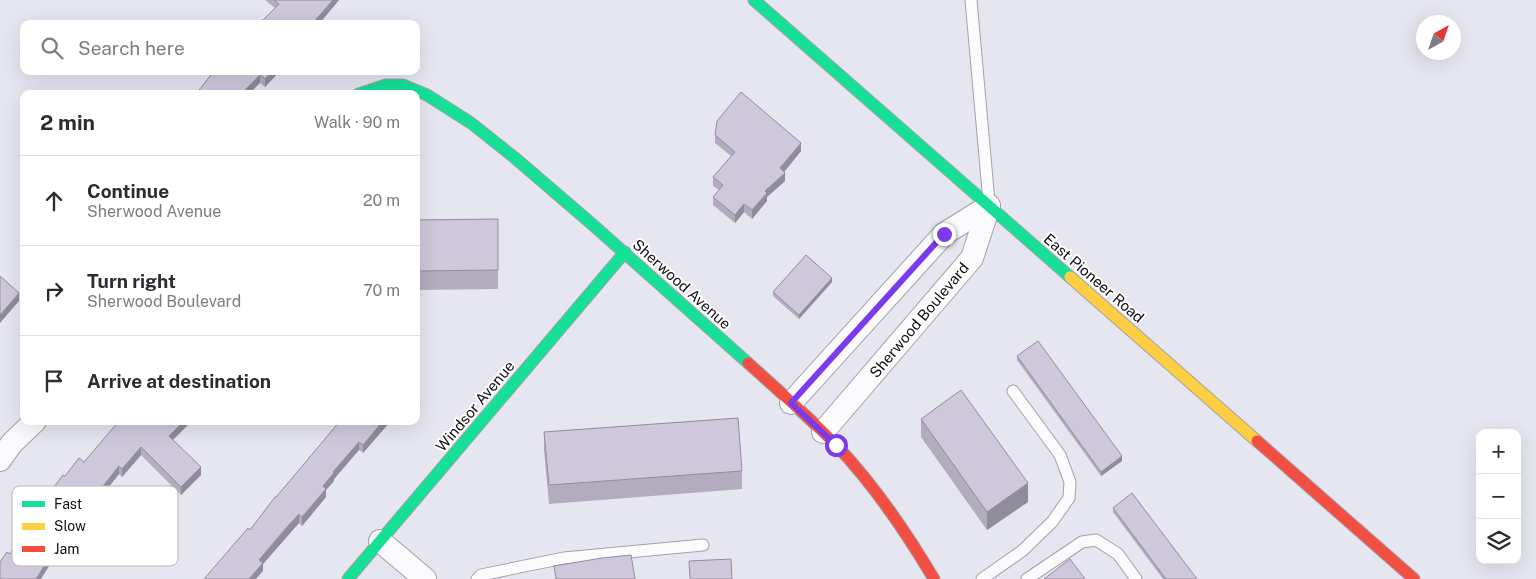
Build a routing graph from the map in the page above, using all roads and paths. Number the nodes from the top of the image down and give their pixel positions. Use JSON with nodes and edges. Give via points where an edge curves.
{"nodes":[{"id":1,"x":754,"y":0,"type":"edge"},
{"id":2,"x":971,"y":0,"type":"edge"},
{"id":3,"x":367,"y":90,"type":"edge"},
{"id":4,"x":417,"y":90,"type":"edge"},
{"id":5,"x":420,"y":91,"type":"edge"},
{"id":6,"x":989,"y":206,"type":"junction"},
{"id":7,"x":625,"y":252,"type":"junction"},
{"id":8,"x":1013,"y":391,"type":"dead end"},
{"id":9,"x":791,"y":403,"type":"junction"},
{"id":10,"x":29,"y":425,"type":"edge"},
{"id":11,"x":823,"y":432,"type":"junction"},
{"id":12,"x":4,"y":446,"type":"edge"},
{"id":13,"x":380,"y":541,"type":"junction"},
{"id":14,"x":703,"y":545,"type":"dead end"},
{"id":15,"x":348,"y":579,"type":"edge"},
{"id":16,"x":425,"y":579,"type":"edge"},
{"id":17,"x":477,"y":579,"type":"edge"},
{"id":18,"x":934,"y":579,"type":"edge"},
{"id":19,"x":982,"y":579,"type":"edge"},
{"id":20,"x":1027,"y":579,"type":"edge"},
{"id":21,"x":1136,"y":579,"type":"edge"},
{"id":22,"x":1414,"y":579,"type":"edge"}],
"edges":[{"from":1,"to":6,"type":"street","name":"East Pioneer Road"},
{"from":2,"to":6,"type":"lane"},
{"from":3,"to":4,"type":"street","name":"Sherwood Avenue","via":[[390,84]]},
{"from":5,"to":7,"type":"street","name":"Sherwood Avenue","via":[[491,138]]},
{"from":6,"to":9,"type":"street","via":[[944,234]]},
{"from":6,"to":11,"type":"street","name":"Sherwood Boulevard","via":[[972,258]]},
{"from":6,"to":22,"type":"street","name":"East Pioneer Road"},
{"from":7,"to":9,"type":"street","name":"Sherwood Avenue"},
{"from":7,"to":13,"type":"street","name":"Windsor Avenue"},
{"from":8,"to":19,"type":"lane","via":[[1060,455],[1070,482],[1069,498],[1052,522],[1022,551]]},
{"from":9,"to":11,"type":"street","name":"Sherwood Avenue"},
{"from":10,"to":12,"type":"street"},
{"from":11,"to":18,"type":"street","name":"Sherwood Avenue","via":[[856,466],[895,517]]},
{"from":13,"to":15,"type":"street","name":"Windsor Avenue"},
{"from":13,"to":16,"type":"street"},
{"from":14,"to":17,"type":"lane","via":[[564,558],[481,575]]},
{"from":20,"to":21,"type":"lane","via":[[1082,542],[1096,540],[1118,554]]}]}
